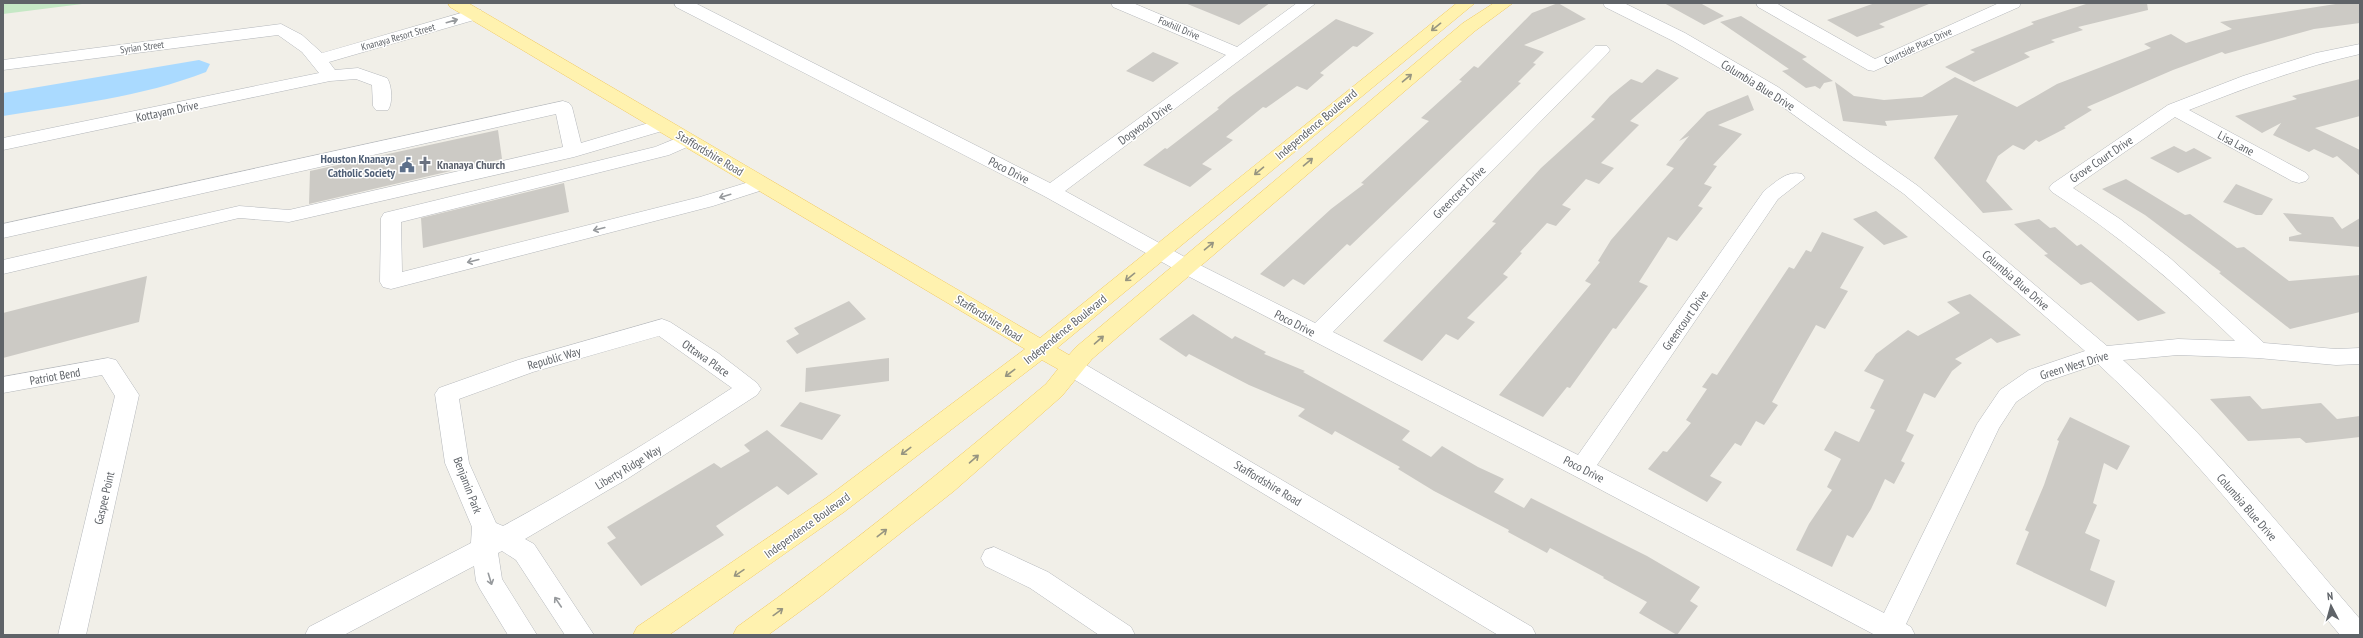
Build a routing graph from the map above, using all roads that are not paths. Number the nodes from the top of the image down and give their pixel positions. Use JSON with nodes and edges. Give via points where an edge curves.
{"nodes":[{"id":1,"x":1118,"y":3,"type":"edge"},
{"id":2,"x":1308,"y":3,"type":"edge"},
{"id":3,"x":1467,"y":3,"type":"edge"},
{"id":4,"x":1505,"y":3,"type":"edge"},
{"id":5,"x":1611,"y":3,"type":"edge"},
{"id":6,"x":1764,"y":3,"type":"edge"},
{"id":7,"x":2013,"y":3,"type":"edge"},
{"id":8,"x":690,"y":4,"type":"edge"},
{"id":9,"x":463,"y":7,"type":"edge"},
{"id":10,"x":307,"y":46,"type":"junction"},
{"id":11,"x":2360,"y":49,"type":"edge"},
{"id":12,"x":1602,"y":50,"type":"dead end"},
{"id":13,"x":1239,"y":54,"type":"junction"},
{"id":14,"x":320,"y":59,"type":"junction"},
{"id":15,"x":3,"y":65,"type":"edge"},
{"id":16,"x":330,"y":76,"type":"junction"},
{"id":17,"x":1359,"y":88,"type":"junction"},
{"id":18,"x":1383,"y":98,"type":"junction"},
{"id":19,"x":382,"y":106,"type":"dead end"},
{"id":20,"x":2174,"y":109,"type":"junction"},
{"id":21,"x":662,"y":125,"type":"junction"},
{"id":22,"x":687,"y":140,"type":"junction"},
{"id":23,"x":3,"y":144,"type":"edge"},
{"id":24,"x":574,"y":150,"type":"junction"},
{"id":25,"x":2299,"y":177,"type":"dead end"},
{"id":26,"x":1794,"y":178,"type":"dead end"},
{"id":27,"x":762,"y":184,"type":"junction"},
{"id":28,"x":1051,"y":192,"type":"junction"},
{"id":29,"x":3,"y":231,"type":"edge"},
{"id":30,"x":1160,"y":252,"type":"junction"},
{"id":31,"x":1185,"y":266,"type":"junction"},
{"id":32,"x":3,"y":267,"type":"edge"},
{"id":33,"x":662,"y":328,"type":"joint"},
{"id":34,"x":1317,"y":334,"type":"junction"},
{"id":35,"x":1041,"y":349,"type":"junction"},
{"id":36,"x":2258,"y":350,"type":"junction"},
{"id":37,"x":2102,"y":354,"type":"junction"},
{"id":38,"x":2360,"y":356,"type":"edge"},
{"id":39,"x":108,"y":366,"type":"joint"},
{"id":40,"x":1073,"y":368,"type":"junction"},
{"id":41,"x":3,"y":385,"type":"edge"},
{"id":42,"x":749,"y":389,"type":"joint"},
{"id":43,"x":447,"y":394,"type":"joint"},
{"id":44,"x":1582,"y":468,"type":"junction"},
{"id":45,"x":490,"y":537,"type":"junction"},
{"id":46,"x":994,"y":558,"type":"dead end"},
{"id":47,"x":1895,"y":633,"type":"edge"},
{"id":48,"x":72,"y":635,"type":"edge"},
{"id":49,"x":319,"y":635,"type":"edge"},
{"id":50,"x":523,"y":635,"type":"edge"},
{"id":51,"x":580,"y":635,"type":"edge"},
{"id":52,"x":647,"y":635,"type":"edge"},
{"id":53,"x":747,"y":635,"type":"edge"},
{"id":54,"x":1121,"y":635,"type":"edge"},
{"id":55,"x":1522,"y":635,"type":"edge"},
{"id":56,"x":2357,"y":635,"type":"edge"}],
"edges":[{"from":1,"to":13,"type":"street","name":"Foxhill Drive"},
{"from":2,"to":13,"type":"street","name":"Dogwood Drive"},
{"from":3,"to":17,"type":"main road","name":"Independence Boulevard","one_way":true},
{"from":18,"to":4,"type":"main road","name":"Independence Boulevard","one_way":true,"via":[[1469,27]]},
{"from":5,"to":37,"type":"street","name":"Columbia Blue Drive","via":[[1679,37],[1772,91],[1911,190]]},
{"from":6,"to":7,"type":"street","name":"Courtside Place Drive","via":[[1874,66]]},
{"from":8,"to":28,"type":"street","name":"Poco Drive"},
{"from":9,"to":10,"type":"street","name":"Knanaya Resort Street"},
{"from":14,"to":9,"type":"street","name":"Knanaya Resort Street","one_way":true},
{"from":9,"to":21,"type":"main road","name":"Staffordshire Road"},
{"from":10,"to":14,"type":"street"},
{"from":10,"to":15,"type":"street","name":"Syrian Street","via":[[281,29]]},
{"from":11,"to":20,"type":"street","name":"Grove Court Drive","via":[[2322,57],[2249,80]]},
{"from":12,"to":34,"type":"street","name":"Greencrest Drive"},
{"from":13,"to":28,"type":"street","name":"Dogwood Drive"},
{"from":14,"to":16,"type":"street"},
{"from":16,"to":19,"type":"street","name":"Kottayam Drive","via":[[358,73],[381,82]]},
{"from":16,"to":23,"type":"street","name":"Kottayam Drive"},
{"from":17,"to":18,"type":"main road"},
{"from":17,"to":30,"type":"main road","name":"Independence Boulevard","one_way":true},
{"from":31,"to":18,"type":"main road","name":"Independence Boulevard","one_way":true},
{"from":20,"to":25,"type":"street","name":"Lisa Lane"},
{"from":20,"to":36,"type":"street","name":"Grove Court Drive","via":[[2059,188],[2092,208],[2157,259],[2206,299]]},
{"from":21,"to":22,"type":"main road","name":"Staffordshire Road"},
{"from":21,"to":24,"type":"street"},
{"from":22,"to":27,"type":"main road","name":"Staffordshire Road"},
{"from":27,"to":22,"type":"street","one_way":true,"via":[[706,202],[391,282],[391,218],[662,151]]},
{"from":24,"to":29,"type":"street","via":[[563,106]]},
{"from":24,"to":32,"type":"street","via":[[289,216],[239,212]]},
{"from":26,"to":44,"type":"street","name":"Greencourt Drive","via":[[1771,195]]},
{"from":27,"to":35,"type":"main road","name":"Staffordshire Road"},
{"from":28,"to":30,"type":"street","name":"Poco Drive"},
{"from":30,"to":31,"type":"street","name":"Poco Drive"},
{"from":30,"to":35,"type":"main road","name":"Independence Boulevard","one_way":true},
{"from":31,"to":34,"type":"street","name":"Poco Drive"},
{"from":40,"to":31,"type":"main road","name":"Independence Boulevard","one_way":true,"via":[[1084,353]]},
{"from":33,"to":42,"type":"street","name":"Ottawa Place","via":[[710,359]]},
{"from":33,"to":43,"type":"street","name":"Republic Way","via":[[526,366]]},
{"from":34,"to":44,"type":"street","name":"Poco Drive"},
{"from":35,"to":40,"type":"main road","name":"Staffordshire Road"},
{"from":35,"to":52,"type":"main road","name":"Independence Boulevard","one_way":true,"via":[[835,505]]},
{"from":36,"to":37,"type":"street","name":"Green West Drive","via":[[2178,347]]},
{"from":36,"to":38,"type":"street","name":"Green West Drive","via":[[2336,357]]},
{"from":37,"to":47,"type":"street","name":"Green West Drive","via":[[2037,376],[2008,396],[1989,424]]},
{"from":37,"to":56,"type":"street","name":"Columbia Blue Drive","via":[[2150,398],[2235,492]]},
{"from":39,"to":41,"type":"street","name":"Patriot Bend"},
{"from":39,"to":48,"type":"street","name":"Gaspee Point","via":[[127,395]]},
{"from":53,"to":40,"type":"main road","name":"Independence Boulevard","one_way":true,"via":[[812,588],[945,484],[1054,390]]},
{"from":40,"to":55,"type":"street","name":"Staffordshire Road"},
{"from":42,"to":45,"type":"street","name":"Liberty Ridge Way","via":[[636,463]]},
{"from":43,"to":45,"type":"street","name":"Benjamin Park","via":[[457,463]]},
{"from":44,"to":47,"type":"street","name":"Poco Drive"},
{"from":45,"to":49,"type":"street","name":"Liberty Ridge Way"},
{"from":45,"to":50,"type":"street","one_way":true,"via":[[489,581]]},
{"from":51,"to":45,"type":"street","one_way":true,"via":[[525,552]]},
{"from":46,"to":54,"type":"street","via":[[1039,580]]}]}
